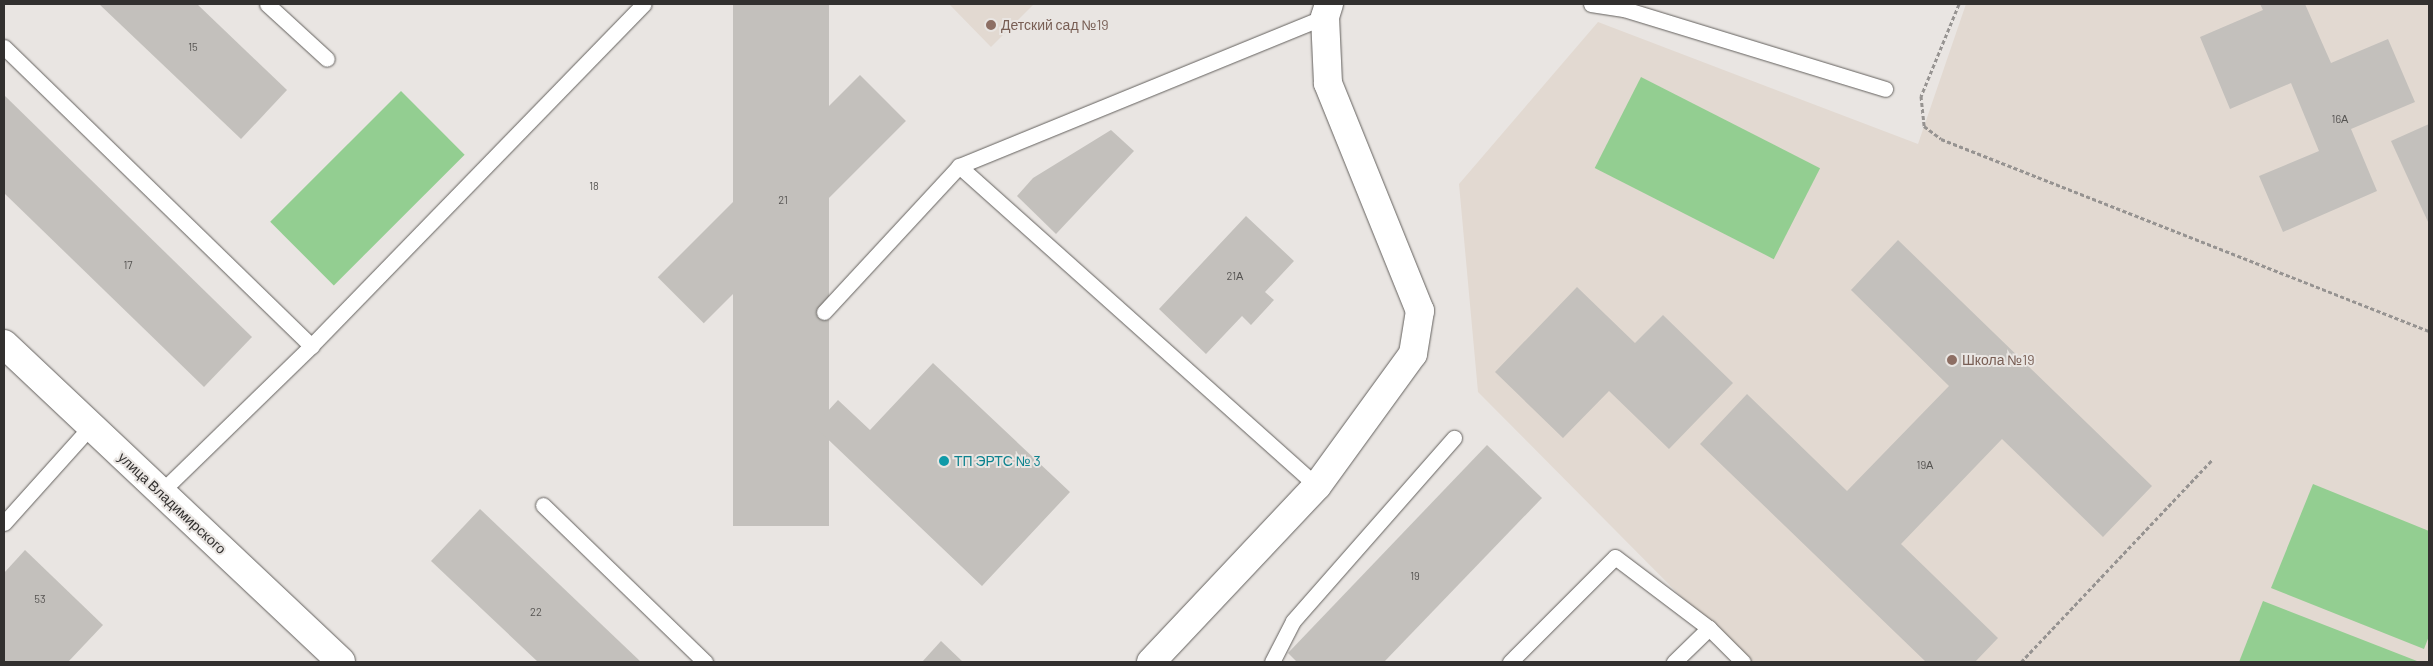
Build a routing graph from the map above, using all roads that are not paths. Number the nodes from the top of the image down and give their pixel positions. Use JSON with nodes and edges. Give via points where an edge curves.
{"nodes":[{"id":1,"x":267,"y":4,"type":"edge"},
{"id":2,"x":644,"y":4,"type":"edge"},
{"id":3,"x":1591,"y":4,"type":"edge"},
{"id":4,"x":1327,"y":10,"type":"edge"},
{"id":5,"x":4,"y":47,"type":"edge"},
{"id":6,"x":327,"y":59,"type":"dead end"},
{"id":7,"x":1885,"y":89,"type":"dead end"},
{"id":8,"x":959,"y":166,"type":"junction"},
{"id":9,"x":824,"y":312,"type":"dead end"},
{"id":10,"x":4,"y":344,"type":"edge"},
{"id":11,"x":311,"y":346,"type":"junction"},
{"id":12,"x":90,"y":427,"type":"junction"},
{"id":13,"x":1454,"y":438,"type":"dead end"},
{"id":14,"x":1317,"y":486,"type":"junction"},
{"id":15,"x":161,"y":492,"type":"junction"},
{"id":16,"x":543,"y":505,"type":"dead end"},
{"id":17,"x":4,"y":522,"type":"edge"},
{"id":18,"x":1709,"y":628,"type":"junction"},
{"id":19,"x":341,"y":662,"type":"edge"},
{"id":20,"x":705,"y":662,"type":"edge"},
{"id":21,"x":1151,"y":662,"type":"edge"},
{"id":22,"x":1272,"y":662,"type":"edge"},
{"id":23,"x":1510,"y":662,"type":"edge"},
{"id":24,"x":1674,"y":662,"type":"edge"},
{"id":25,"x":1743,"y":662,"type":"edge"}],
"edges":[{"from":1,"to":6,"type":"lane"},
{"from":2,"to":11,"type":"lane"},
{"from":3,"to":7,"type":"lane","via":[[1624,9]]},
{"from":4,"to":8,"type":"lane"},
{"from":4,"to":14,"type":"street","via":[[1328,83],[1420,311],[1413,354]]},
{"from":5,"to":11,"type":"lane"},
{"from":8,"to":9,"type":"lane"},
{"from":8,"to":14,"type":"lane"},
{"from":10,"to":12,"type":"street","name":"улица Владимирского"},
{"from":11,"to":15,"type":"lane"},
{"from":12,"to":15,"type":"street","name":"улица Владимирского"},
{"from":12,"to":17,"type":"lane"},
{"from":13,"to":22,"type":"lane","via":[[1293,621]]},
{"from":14,"to":21,"type":"street"},
{"from":15,"to":19,"type":"street","name":"улица Владимирского"},
{"from":16,"to":20,"type":"lane"},
{"from":18,"to":23,"type":"lane","via":[[1615,557]]},
{"from":18,"to":24,"type":"lane"},
{"from":18,"to":25,"type":"lane"}]}
